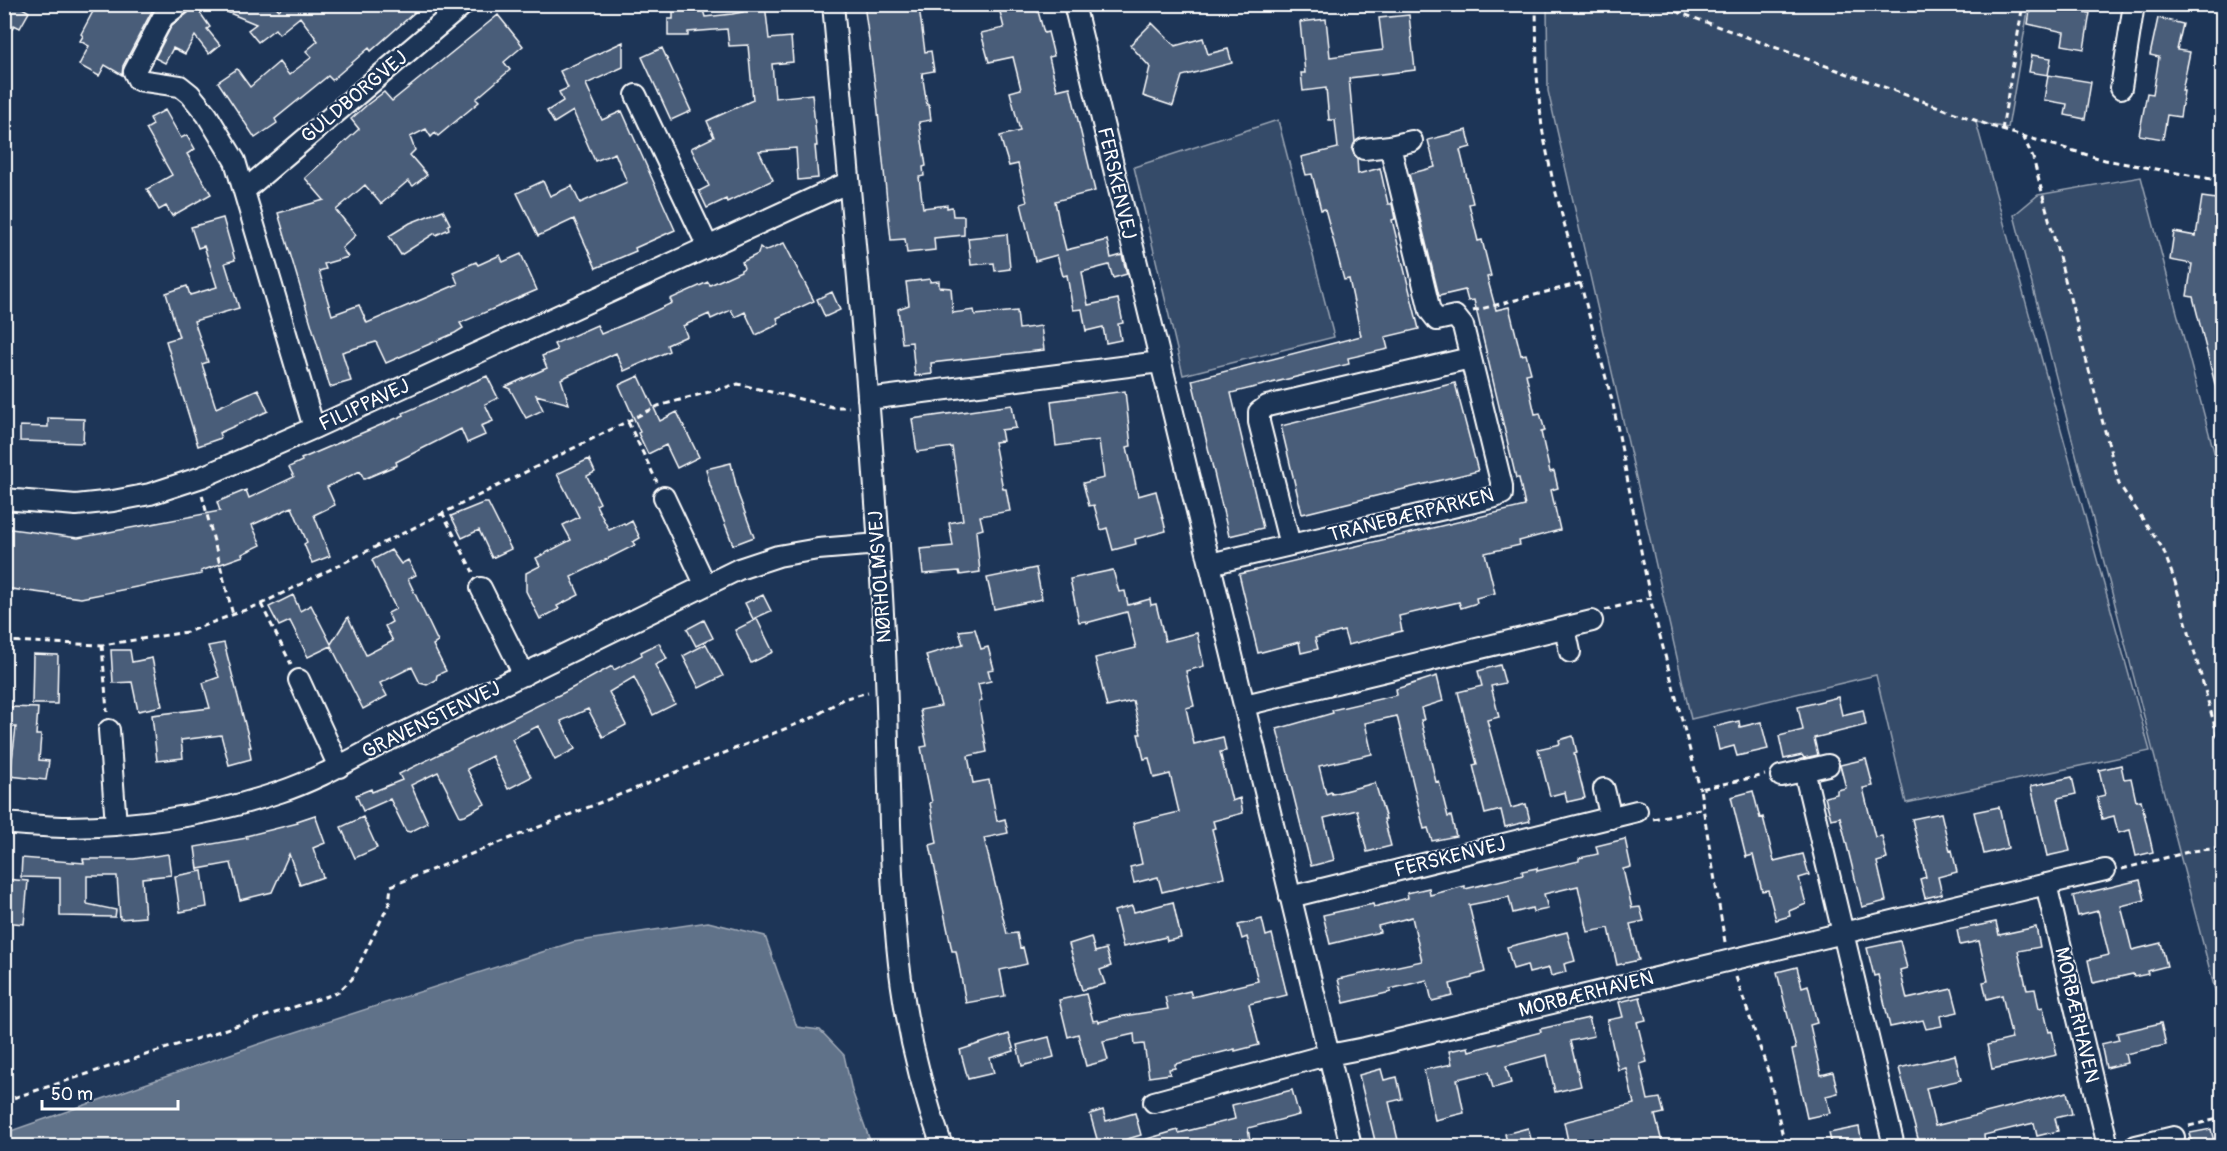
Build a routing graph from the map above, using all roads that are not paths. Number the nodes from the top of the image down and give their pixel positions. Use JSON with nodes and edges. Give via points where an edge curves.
{"nodes":[{"id":1,"x":180,"y":4,"type":"edge"},
{"id":2,"x":464,"y":4,"type":"edge"},
{"id":3,"x":833,"y":4,"type":"edge"},
{"id":4,"x":1074,"y":4,"type":"edge"},
{"id":5,"x":2134,"y":4,"type":"edge"},
{"id":6,"x":2121,"y":88,"type":"dead end"},
{"id":7,"x":636,"y":95,"type":"dead end"},
{"id":8,"x":1412,"y":141,"type":"dead end"},
{"id":9,"x":1390,"y":146,"type":"junction"},
{"id":10,"x":1364,"y":149,"type":"dead end"},
{"id":11,"x":849,"y":182,"type":"junction"},
{"id":12,"x":245,"y":190,"type":"junction"},
{"id":13,"x":708,"y":247,"type":"junction"},
{"id":14,"x":1470,"y":358,"type":"junction"},
{"id":15,"x":1160,"y":362,"type":"junction"},
{"id":16,"x":867,"y":399,"type":"junction"},
{"id":17,"x":314,"y":428,"type":"junction"},
{"id":18,"x":664,"y":496,"type":"road end"},
{"id":19,"x":4,"y":499,"type":"edge"},
{"id":20,"x":879,"y":544,"type":"junction"},
{"id":21,"x":1290,"y":544,"type":"junction"},
{"id":22,"x":1210,"y":564,"type":"junction"},
{"id":23,"x":705,"y":584,"type":"junction"},
{"id":24,"x":481,"y":588,"type":"road end"},
{"id":25,"x":1592,"y":621,"type":"road end"},
{"id":26,"x":1565,"y":628,"type":"junction"},
{"id":27,"x":1570,"y":652,"type":"dead end"},
{"id":28,"x":524,"y":675,"type":"junction"},
{"id":29,"x":299,"y":680,"type":"road end"},
{"id":30,"x":1245,"y":705,"type":"junction"},
{"id":31,"x":109,"y":730,"type":"road end"},
{"id":32,"x":1828,"y":765,"type":"dead end"},
{"id":33,"x":339,"y":766,"type":"junction"},
{"id":34,"x":1804,"y":770,"type":"junction"},
{"id":35,"x":1781,"y":776,"type":"road end"},
{"id":36,"x":1604,"y":789,"type":"dead end"},
{"id":37,"x":1637,"y":811,"type":"road end"},
{"id":38,"x":1611,"y":818,"type":"junction"},
{"id":39,"x":4,"y":823,"type":"edge"},
{"id":40,"x":116,"y":825,"type":"junction"},
{"id":41,"x":2105,"y":870,"type":"road end"},
{"id":42,"x":2046,"y":884,"type":"junction"},
{"id":43,"x":1290,"y":897,"type":"junction"},
{"id":44,"x":1843,"y":932,"type":"junction"},
{"id":45,"x":1329,"y":1055,"type":"junction"},
{"id":46,"x":1154,"y":1102,"type":"dead end"},
{"id":47,"x":2174,"y":1137,"type":"road end"},
{"id":48,"x":942,"y":1146,"type":"edge"},
{"id":49,"x":1351,"y":1146,"type":"edge"},
{"id":50,"x":1893,"y":1146,"type":"edge"},
{"id":51,"x":2108,"y":1146,"type":"edge"},
{"id":52,"x":2136,"y":1146,"type":"edge"}],
"edges":[{"from":1,"to":12,"type":"street","via":[[163,17],[134,72],[138,80],[180,86],[190,94],[222,137]]},
{"from":2,"to":12,"type":"street","name":"GULDBORGVEJ"},
{"from":3,"to":11,"type":"street","name":"NØRHOLMSVEJ"},
{"from":4,"to":15,"type":"street","name":"FERSKENVEJ"},
{"from":5,"to":6,"type":"street"},
{"from":7,"to":13,"type":"street"},
{"from":8,"to":9,"type":"street"},
{"from":9,"to":10,"type":"street"},
{"from":9,"to":14,"type":"street","name":"TRANEBÆRPARKEN","via":[[1430,311],[1437,320],[1455,316],[1463,326]]},
{"from":11,"to":13,"type":"street","name":"FILIPPAVEJ"},
{"from":11,"to":16,"type":"street","name":"NØRHOLMSVEJ"},
{"from":12,"to":17,"type":"street"},
{"from":13,"to":17,"type":"street","name":"FILIPPAVEJ"},
{"from":14,"to":21,"type":"street","via":[[1267,406],[1259,412]]},
{"from":14,"to":21,"type":"street","name":"TRANEBÆRPARKEN","via":[[1502,494]]},
{"from":15,"to":16,"type":"street"},
{"from":15,"to":22,"type":"street","name":"FERSKENVEJ"},
{"from":16,"to":20,"type":"street","name":"NØRHOLMSVEJ"},
{"from":17,"to":19,"type":"street","name":"FILIPPAVEJ","via":[[150,494],[94,503]]},
{"from":18,"to":23,"type":"street"},
{"from":20,"to":23,"type":"street","name":"GRAVENSTENVEJ","via":[[778,556]]},
{"from":20,"to":48,"type":"street","name":"NØRHOLMSVEJ","via":[[897,946],[926,1101]]},
{"from":21,"to":22,"type":"street","name":"TRANEBÆRPARKEN"},
{"from":22,"to":30,"type":"street","name":"FERSKENVEJ"},
{"from":23,"to":28,"type":"street","name":"GRAVENSTENVEJ"},
{"from":24,"to":28,"type":"street","name":"GRAVENSTENVEJ"},
{"from":25,"to":26,"type":"street"},
{"from":26,"to":27,"type":"street"},
{"from":26,"to":30,"type":"street"},
{"from":28,"to":33,"type":"street","name":"GRAVENSTENVEJ"},
{"from":29,"to":33,"type":"street","name":"GRAVENSTENVEJ"},
{"from":30,"to":43,"type":"street","name":"FERSKENVEJ"},
{"from":31,"to":40,"type":"street"},
{"from":32,"to":34,"type":"street"},
{"from":33,"to":40,"type":"street","name":"GRAVENSTENVEJ","via":[[281,792],[223,809]]},
{"from":34,"to":35,"type":"street"},
{"from":34,"to":44,"type":"street"},
{"from":36,"to":38,"type":"street"},
{"from":37,"to":38,"type":"street","name":"FERSKENVEJ"},
{"from":38,"to":43,"type":"street","name":"FERSKENVEJ"},
{"from":39,"to":40,"type":"street","name":"GRAVENSTENVEJ"},
{"from":41,"to":42,"type":"street","name":"MORBÆRHAVEN"},
{"from":42,"to":44,"type":"street","name":"MORBÆRHAVEN"},
{"from":42,"to":51,"type":"street","name":"MORBÆRHAVEN"},
{"from":43,"to":45,"type":"street","name":"FERSKENVEJ"},
{"from":44,"to":45,"type":"street","name":"MORBÆRHAVEN"},
{"from":44,"to":50,"type":"street"},
{"from":45,"to":46,"type":"street"},
{"from":45,"to":49,"type":"street","name":"FERSKENVEJ"},
{"from":47,"to":52,"type":"street"}]}
